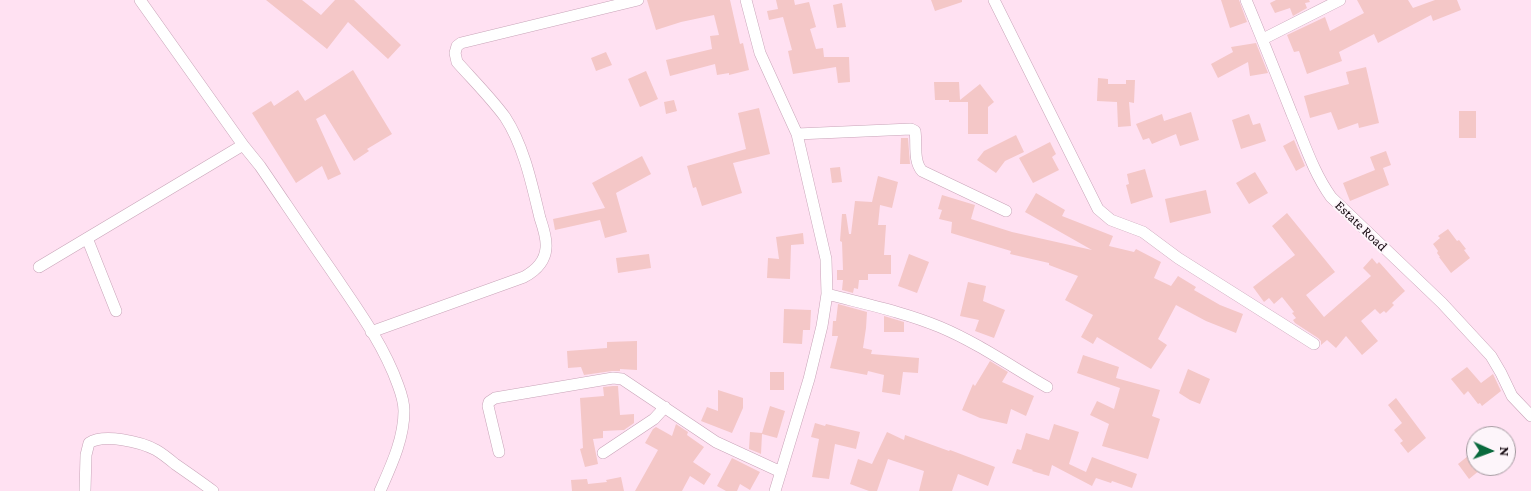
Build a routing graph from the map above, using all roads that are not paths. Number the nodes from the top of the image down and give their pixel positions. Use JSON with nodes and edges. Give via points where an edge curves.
{"nodes":[{"id":1,"x":140,"y":0,"type":"edge"},
{"id":2,"x":638,"y":0,"type":"edge"},
{"id":3,"x":746,"y":0,"type":"edge"},
{"id":4,"x":994,"y":0,"type":"edge"},
{"id":5,"x":1246,"y":0,"type":"edge"},
{"id":6,"x":1340,"y":0,"type":"edge"},
{"id":7,"x":1263,"y":39,"type":"junction"},
{"id":8,"x":797,"y":134,"type":"junction"},
{"id":9,"x":243,"y":145,"type":"junction"},
{"id":10,"x":1006,"y":211,"type":"dead end"},
{"id":11,"x":87,"y":238,"type":"junction"},
{"id":12,"x":40,"y":267,"type":"dead end"},
{"id":13,"x":827,"y":294,"type":"junction"},
{"id":14,"x":116,"y":311,"type":"dead end"},
{"id":15,"x":371,"y":332,"type":"junction"},
{"id":16,"x":1314,"y":344,"type":"dead end"},
{"id":17,"x":1047,"y":387,"type":"dead end"},
{"id":18,"x":665,"y":407,"type":"junction"},
{"id":19,"x":1531,"y":416,"type":"edge"},
{"id":20,"x":499,"y":452,"type":"dead end"},
{"id":21,"x":603,"y":453,"type":"dead end"},
{"id":22,"x":781,"y":472,"type":"junction"},
{"id":23,"x":85,"y":491,"type":"edge"},
{"id":24,"x":213,"y":491,"type":"edge"},
{"id":25,"x":380,"y":491,"type":"edge"},
{"id":26,"x":775,"y":491,"type":"edge"}],
"edges":[{"from":1,"to":9,"type":"street"},
{"from":2,"to":15,"type":"street","via":[[457,46],[457,62],[504,117],[516,138],[536,200],[546,248],[534,271],[524,277]]},
{"from":3,"to":8,"type":"street","via":[[760,53]]},
{"from":4,"to":16,"type":"street","via":[[1098,209],[1111,220],[1143,232],[1178,258]]},
{"from":5,"to":7,"type":"street","name":"Estate Road"},
{"from":6,"to":7,"type":"street"},
{"from":7,"to":19,"type":"street","name":"Estate Road","via":[[1312,164],[1331,197],[1442,303],[1491,356],[1512,396]]},
{"from":8,"to":10,"type":"street","via":[[911,129],[914,131],[917,162],[922,171]]},
{"from":8,"to":13,"type":"street","via":[[826,258]]},
{"from":9,"to":11,"type":"street"},
{"from":9,"to":15,"type":"street"},
{"from":11,"to":12,"type":"street"},
{"from":11,"to":14,"type":"street"},
{"from":13,"to":17,"type":"street","via":[[886,308],[942,328]]},
{"from":13,"to":22,"type":"street","via":[[809,379]]},
{"from":15,"to":25,"type":"street","via":[[393,372],[404,410],[397,451]]},
{"from":18,"to":20,"type":"street","via":[[622,379],[613,378],[495,398],[488,406]]},
{"from":18,"to":21,"type":"street","via":[[654,419]]},
{"from":18,"to":22,"type":"street","via":[[716,442]]},
{"from":22,"to":26,"type":"street"},
{"from":23,"to":24,"type":"street","via":[[89,443],[115,439],[157,450]]}]}
